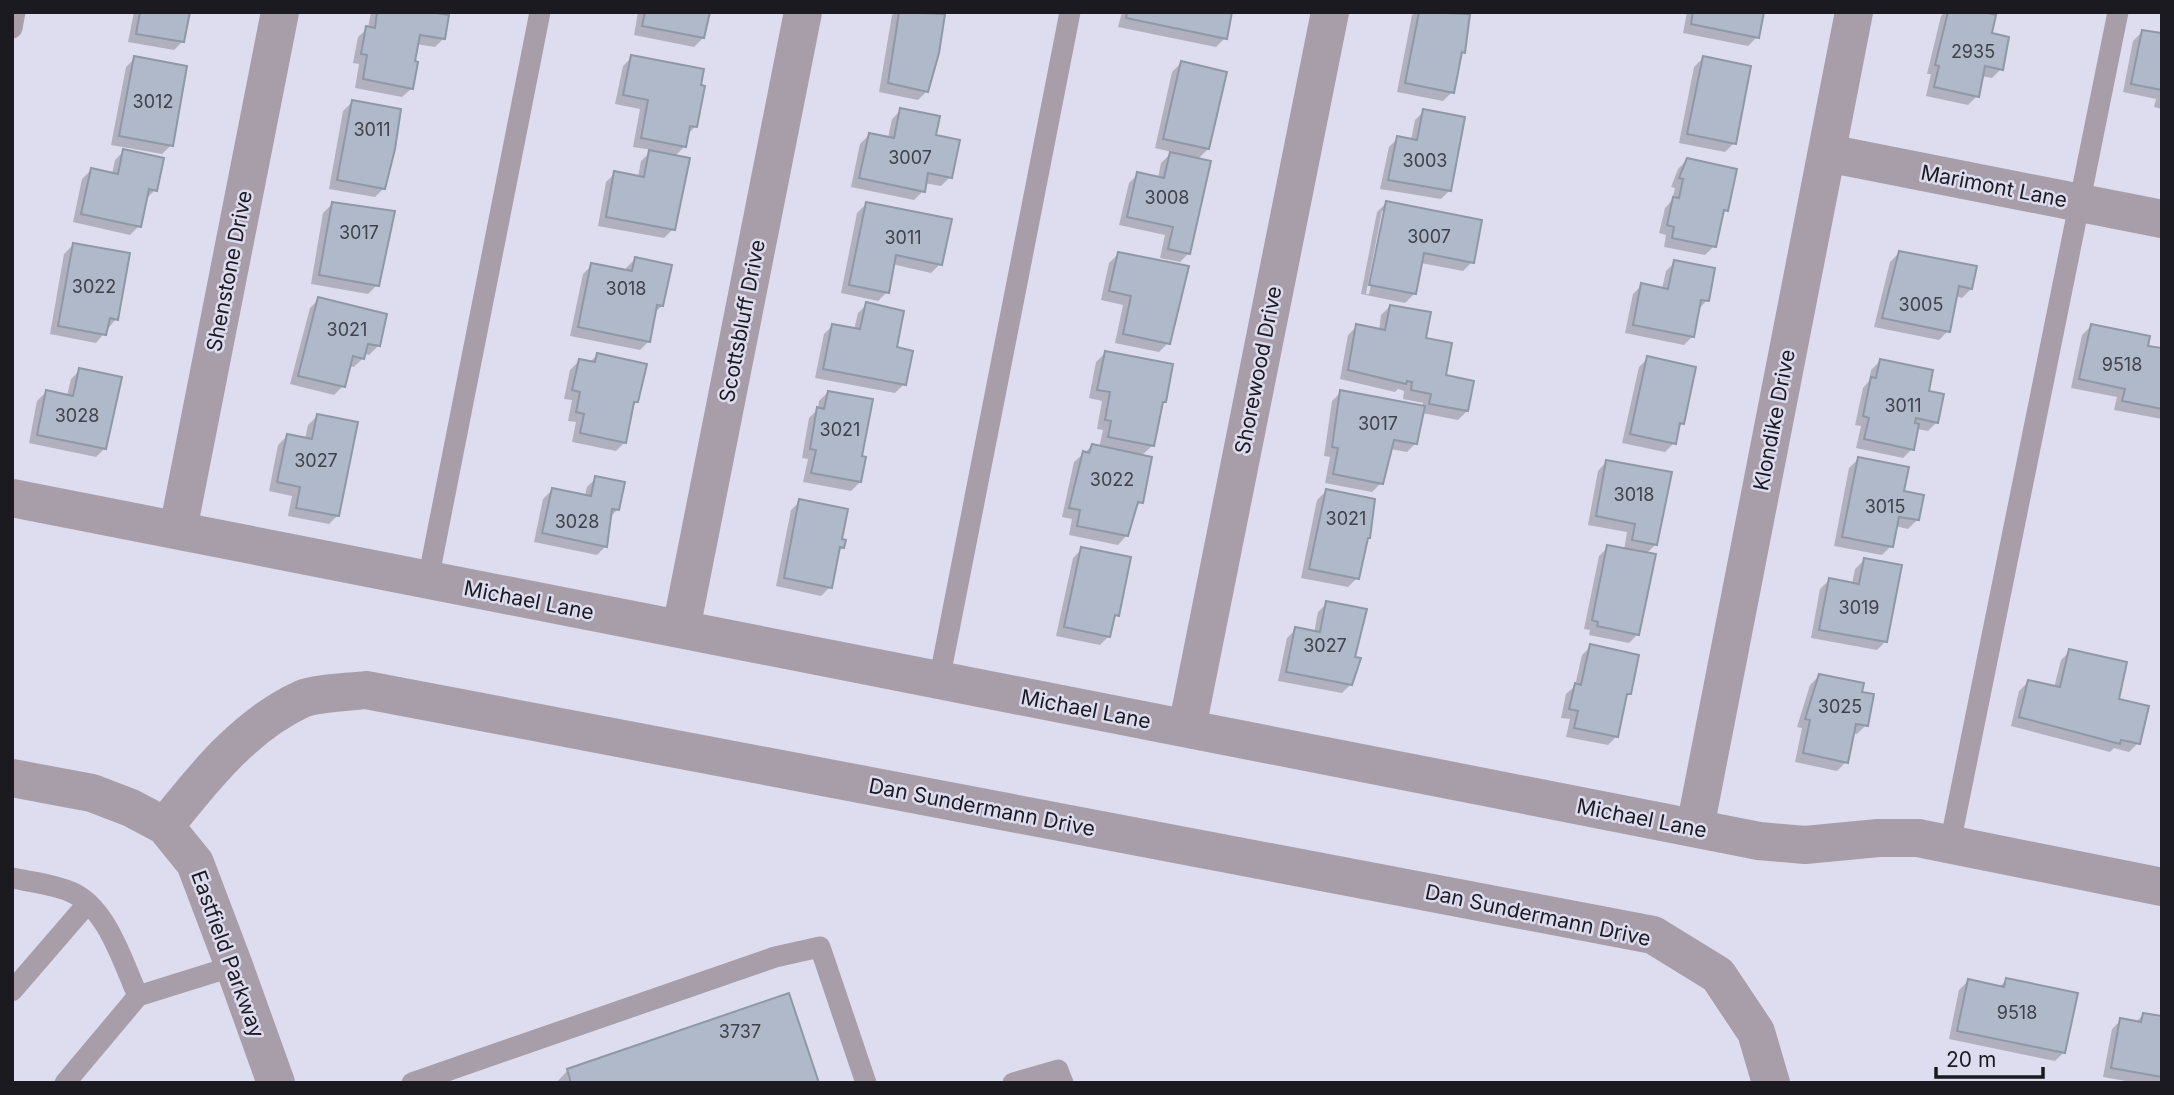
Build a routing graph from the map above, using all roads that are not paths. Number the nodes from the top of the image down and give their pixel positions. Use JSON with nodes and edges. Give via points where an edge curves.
{"nodes":[{"id":1,"x":15,"y":12,"type":"edge"},
{"id":2,"x":280,"y":12,"type":"edge"},
{"id":3,"x":540,"y":12,"type":"edge"},
{"id":4,"x":803,"y":12,"type":"edge"},
{"id":5,"x":1070,"y":12,"type":"edge"},
{"id":6,"x":1330,"y":12,"type":"edge"},
{"id":7,"x":1854,"y":12,"type":"edge"},
{"id":8,"x":2118,"y":12,"type":"edge"},
{"id":9,"x":12,"y":28,"type":"edge"},
{"id":10,"x":1827,"y":153,"type":"junction"},
{"id":11,"x":2080,"y":203,"type":"junction"},
{"id":12,"x":2162,"y":219,"type":"edge"},
{"id":13,"x":12,"y":498,"type":"edge"},
{"id":14,"x":178,"y":530,"type":"junction"},
{"id":15,"x":428,"y":580,"type":"junction"},
{"id":16,"x":681,"y":629,"type":"junction"},
{"id":17,"x":939,"y":681,"type":"junction"},
{"id":18,"x":1186,"y":728,"type":"junction"},
{"id":19,"x":12,"y":778,"type":"edge"},
{"id":20,"x":165,"y":826,"type":"junction"},
{"id":21,"x":1695,"y":828,"type":"junction"},
{"id":22,"x":1950,"y":844,"type":"junction"},
{"id":23,"x":12,"y":878,"type":"edge"},
{"id":24,"x":2162,"y":887,"type":"edge"},
{"id":25,"x":88,"y":902,"type":"junction"},
{"id":26,"x":234,"y":966,"type":"junction"},
{"id":27,"x":12,"y":991,"type":"edge"},
{"id":28,"x":138,"y":996,"type":"junction"},
{"id":29,"x":65,"y":1083,"type":"edge"},
{"id":30,"x":275,"y":1083,"type":"edge"},
{"id":31,"x":412,"y":1083,"type":"edge"},
{"id":32,"x":866,"y":1083,"type":"edge"},
{"id":33,"x":1013,"y":1083,"type":"edge"},
{"id":34,"x":1063,"y":1083,"type":"edge"},
{"id":35,"x":1771,"y":1083,"type":"edge"}],
"edges":[{"from":1,"to":9,"type":"lane"},
{"from":2,"to":14,"type":"street","name":"Shenstone Drive"},
{"from":3,"to":15,"type":"lane"},
{"from":4,"to":16,"type":"street","name":"Scottsbluff Drive"},
{"from":5,"to":17,"type":"lane"},
{"from":6,"to":18,"type":"street","name":"Shorewood Drive"},
{"from":7,"to":10,"type":"street","name":"Klondike Drive"},
{"from":8,"to":11,"type":"lane"},
{"from":10,"to":11,"type":"street","name":"Marimont Lane"},
{"from":10,"to":21,"type":"street","name":"Klondike Drive"},
{"from":11,"to":12,"type":"street","name":"Marimont Lane"},
{"from":11,"to":22,"type":"lane"},
{"from":13,"to":14,"type":"street","name":"Michael Lane"},
{"from":14,"to":15,"type":"street","name":"Michael Lane"},
{"from":15,"to":16,"type":"street","name":"Michael Lane"},
{"from":16,"to":17,"type":"street","name":"Michael Lane"},
{"from":17,"to":18,"type":"street","name":"Michael Lane"},
{"from":18,"to":21,"type":"street","name":"Michael Lane"},
{"from":19,"to":20,"type":"street","name":"Eastfield Parkway","via":[[92,793]]},
{"from":20,"to":26,"type":"street","name":"Eastfield Parkway","via":[[195,863]]},
{"from":20,"to":35,"type":"street","name":"Dan Sundermann Drive","via":[[253,729],[304,698],[366,690],[1653,935],[1718,975],[1756,1032]]},
{"from":21,"to":22,"type":"street","name":"Michael Lane","via":[[1805,845],[1878,838]]},
{"from":22,"to":24,"type":"street","name":"Michael Lane"},
{"from":23,"to":25,"type":"lane","via":[[72,892]]},
{"from":25,"to":27,"type":"lane"},
{"from":25,"to":28,"type":"lane","via":[[103,919]]},
{"from":26,"to":28,"type":"lane"},
{"from":26,"to":30,"type":"street","name":"Eastfield Parkway"},
{"from":28,"to":29,"type":"lane"},
{"from":31,"to":32,"type":"lane","via":[[775,957],[820,947]]},
{"from":33,"to":34,"type":"lane","via":[[1058,1070]]}]}
